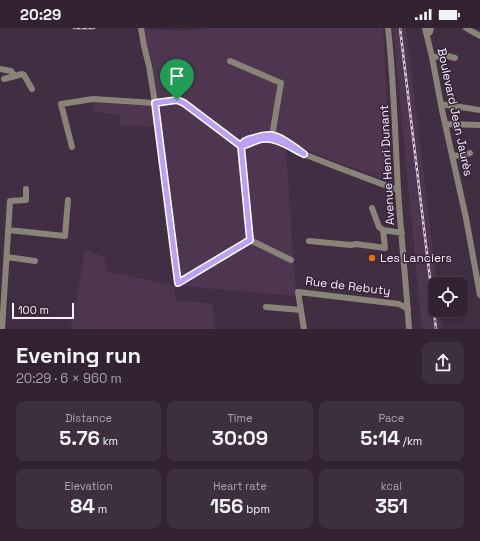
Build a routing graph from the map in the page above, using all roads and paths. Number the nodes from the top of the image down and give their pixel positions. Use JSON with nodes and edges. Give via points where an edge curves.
{"nodes":[{"id":1,"x":141,"y":28,"type":"edge"},
{"id":2,"x":388,"y":28,"type":"edge"},
{"id":3,"x":425,"y":28,"type":"edge"},
{"id":4,"x":431,"y":28,"type":"edge"},
{"id":5,"x":466,"y":28,"type":"edge"},
{"id":6,"x":427,"y":35,"type":"junction"},
{"id":7,"x":480,"y":36,"type":"edge"},
{"id":8,"x":432,"y":57,"type":"junction"},
{"id":9,"x":455,"y":58,"type":"dead end"},
{"id":10,"x":230,"y":61,"type":"dead end"},
{"id":11,"x":0,"y":69,"type":"edge"},
{"id":12,"x":15,"y":76,"type":"junction"},
{"id":13,"x":4,"y":79,"type":"dead end"},
{"id":14,"x":32,"y":89,"type":"dead end"},
{"id":15,"x":155,"y":103,"type":"junction"},
{"id":16,"x":441,"y":104,"type":"junction"},
{"id":17,"x":480,"y":110,"type":"edge"},
{"id":18,"x":445,"y":124,"type":"junction"},
{"id":19,"x":480,"y":126,"type":"edge"},
{"id":20,"x":274,"y":138,"type":"junction"},
{"id":21,"x":241,"y":146,"type":"junction"},
{"id":22,"x":72,"y":147,"type":"dead end"},
{"id":23,"x":470,"y":153,"type":"dead end"},
{"id":24,"x":452,"y":156,"type":"junction"},
{"id":25,"x":26,"y":189,"type":"dead end"},
{"id":26,"x":398,"y":190,"type":"junction"},
{"id":27,"x":68,"y":200,"type":"dead end"},
{"id":28,"x":372,"y":208,"type":"dead end"},
{"id":29,"x":8,"y":230,"type":"junction"},
{"id":30,"x":383,"y":230,"type":"junction"},
{"id":31,"x":402,"y":233,"type":"junction"},
{"id":32,"x":250,"y":240,"type":"junction"},
{"id":33,"x":310,"y":241,"type":"dead end"},
{"id":34,"x":7,"y":257,"type":"junction"},
{"id":35,"x":291,"y":260,"type":"dead end"},
{"id":36,"x":35,"y":261,"type":"dead end"},
{"id":37,"x":480,"y":295,"type":"edge"},
{"id":38,"x":266,"y":307,"type":"dead end"},
{"id":39,"x":408,"y":309,"type":"junction"},
{"id":40,"x":301,"y":310,"type":"junction"},
{"id":41,"x":2,"y":329,"type":"edge"},
{"id":42,"x":304,"y":329,"type":"edge"},
{"id":43,"x":409,"y":329,"type":"edge"}],
"edges":[{"from":1,"to":15,"type":"street"},
{"from":2,"to":26,"type":"street","name":"Avenue Henri Dunant"},
{"from":3,"to":6,"type":"street","name":"Boulevard Jean Jaurès"},
{"from":4,"to":6,"type":"street"},
{"from":5,"to":7,"type":"street"},
{"from":6,"to":8,"type":"street","name":"Boulevard Jean Jaurès"},
{"from":8,"to":9,"type":"street"},
{"from":8,"to":16,"type":"street","name":"Boulevard Jean Jaurès"},
{"from":10,"to":20,"type":"street","via":[[281,83],[273,130]]},
{"from":11,"to":12,"type":"street","via":[[11,71]]},
{"from":12,"to":13,"type":"street"},
{"from":12,"to":14,"type":"street","via":[[24,74]]},
{"from":15,"to":21,"type":"street","via":[[177,100],[184,103]]},
{"from":15,"to":22,"type":"street","via":[[93,99],[61,104]]},
{"from":15,"to":32,"type":"street","via":[[178,283]]},
{"from":16,"to":17,"type":"street"},
{"from":16,"to":18,"type":"street","name":"Boulevard Jean Jaurès"},
{"from":18,"to":19,"type":"street"},
{"from":18,"to":24,"type":"street","name":"Boulevard Jean Jaurès"},
{"from":20,"to":21,"type":"street","via":[[252,138],[243,142]]},
{"from":20,"to":26,"type":"street","via":[[279,137],[304,154]]},
{"from":21,"to":32,"type":"street"},
{"from":23,"to":24,"type":"street"},
{"from":24,"to":37,"type":"street","name":"Boulevard Jean Jaurès"},
{"from":25,"to":29,"type":"street","via":[[26,200],[10,201]]},
{"from":26,"to":31,"type":"street","name":"Avenue Henri Dunant"},
{"from":27,"to":29,"type":"street","via":[[65,236]]},
{"from":28,"to":30,"type":"street","via":[[379,227]]},
{"from":29,"to":34,"type":"street"},
{"from":30,"to":31,"type":"street"},
{"from":30,"to":33,"type":"street","via":[[385,248]]},
{"from":31,"to":39,"type":"street","name":"Avenue Henri Dunant"},
{"from":32,"to":35,"type":"street"},
{"from":34,"to":36,"type":"street"},
{"from":34,"to":41,"type":"street"},
{"from":38,"to":40,"type":"street"},
{"from":39,"to":40,"type":"street","name":"Rue de Rebuty","via":[[400,304],[298,292]]},
{"from":39,"to":43,"type":"street","name":"Avenue Henri Dunant"},
{"from":40,"to":42,"type":"street","name":"Rue de Rebuty"}]}
